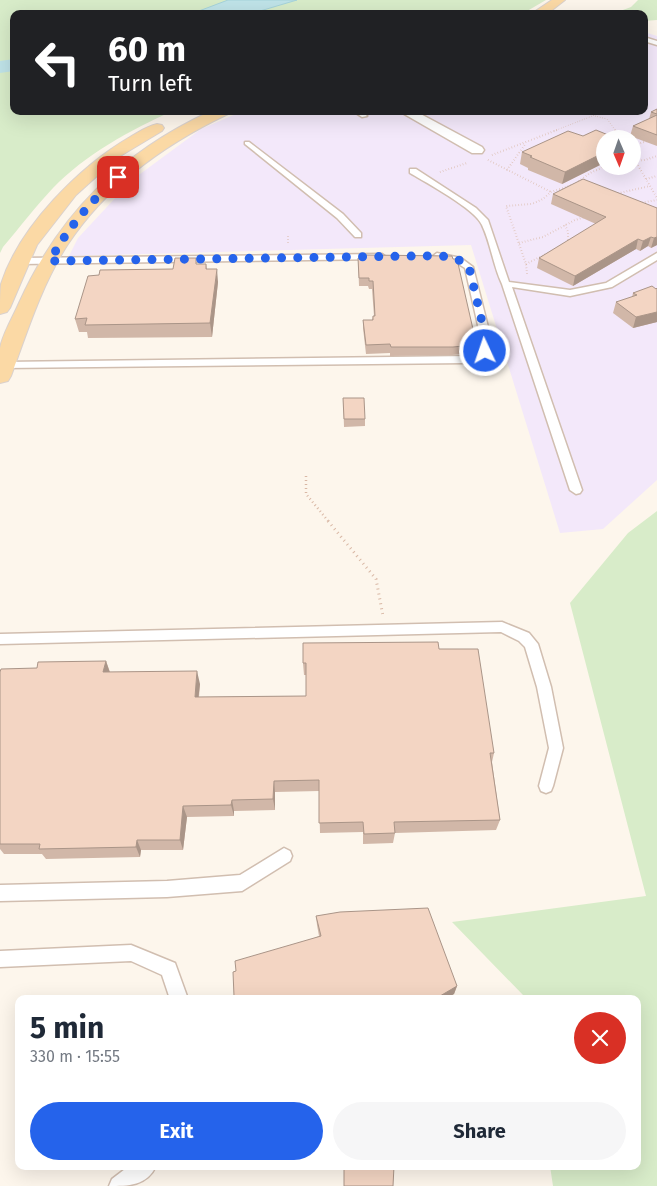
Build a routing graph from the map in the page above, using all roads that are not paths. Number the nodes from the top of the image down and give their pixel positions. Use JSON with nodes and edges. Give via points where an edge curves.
{"nodes":[{"id":1,"x":565,"y":2,"type":"edge"},
{"id":2,"x":545,"y":10,"type":"edge"},
{"id":3,"x":180,"y":115,"type":"edge"},
{"id":4,"x":215,"y":115,"type":"edge"},
{"id":5,"x":411,"y":115,"type":"edge"},
{"id":6,"x":248,"y":143,"type":"dead end"},
{"id":7,"x":475,"y":156,"type":"road end"},
{"id":8,"x":413,"y":171,"type":"dead end"},
{"id":9,"x":358,"y":235,"type":"dead end"},
{"id":10,"x":428,"y":256,"type":"edge"},
{"id":11,"x":657,"y":256,"type":"edge"},
{"id":12,"x":390,"y":257,"type":"edge"},
{"id":13,"x":20,"y":261,"type":"junction"},
{"id":14,"x":50,"y":261,"type":"junction"},
{"id":15,"x":506,"y":284,"type":"junction"},
{"id":16,"x":0,"y":308,"type":"edge"},
{"id":17,"x":2,"y":371,"type":"edge"},
{"id":18,"x":576,"y":490,"type":"dead end"},
{"id":19,"x":0,"y":639,"type":"edge"},
{"id":20,"x":546,"y":786,"type":"dead end"},
{"id":21,"x":284,"y":856,"type":"dead end"},
{"id":22,"x":0,"y":893,"type":"edge"},
{"id":23,"x":0,"y":959,"type":"edge"},
{"id":24,"x":178,"y":995,"type":"edge"},
{"id":25,"x":141,"y":1170,"type":"edge"},
{"id":26,"x":119,"y":1186,"type":"edge"}],
"edges":[{"from":1,"to":2,"type":"main road"},
{"from":3,"to":13,"type":"main road","via":[[111,155],[70,191],[43,223]]},
{"from":4,"to":14,"type":"main road","via":[[168,140],[96,197],[59,244]]},
{"from":5,"to":7,"type":"street"},
{"from":6,"to":9,"type":"lane","via":[[340,216]]},
{"from":8,"to":15,"type":"lane","via":[[473,210],[485,222]]},
{"from":10,"to":17,"type":"lane","via":[[454,258],[469,267],[487,343],[485,351],[478,357],[466,360]]},
{"from":11,"to":15,"type":"lane","via":[[609,285],[570,293]]},
{"from":12,"to":14,"type":"lane"},
{"from":13,"to":14,"type":"lane"},
{"from":13,"to":16,"type":"main road"},
{"from":14,"to":17,"type":"main road"},
{"from":15,"to":18,"type":"lane"},
{"from":19,"to":20,"type":"lane","via":[[502,627],[531,644],[544,686],[556,748]]},
{"from":21,"to":22,"type":"lane","via":[[242,883],[167,889]]},
{"from":23,"to":24,"type":"lane","via":[[131,953],[169,969]]},
{"from":25,"to":26,"type":"lane"}]}
